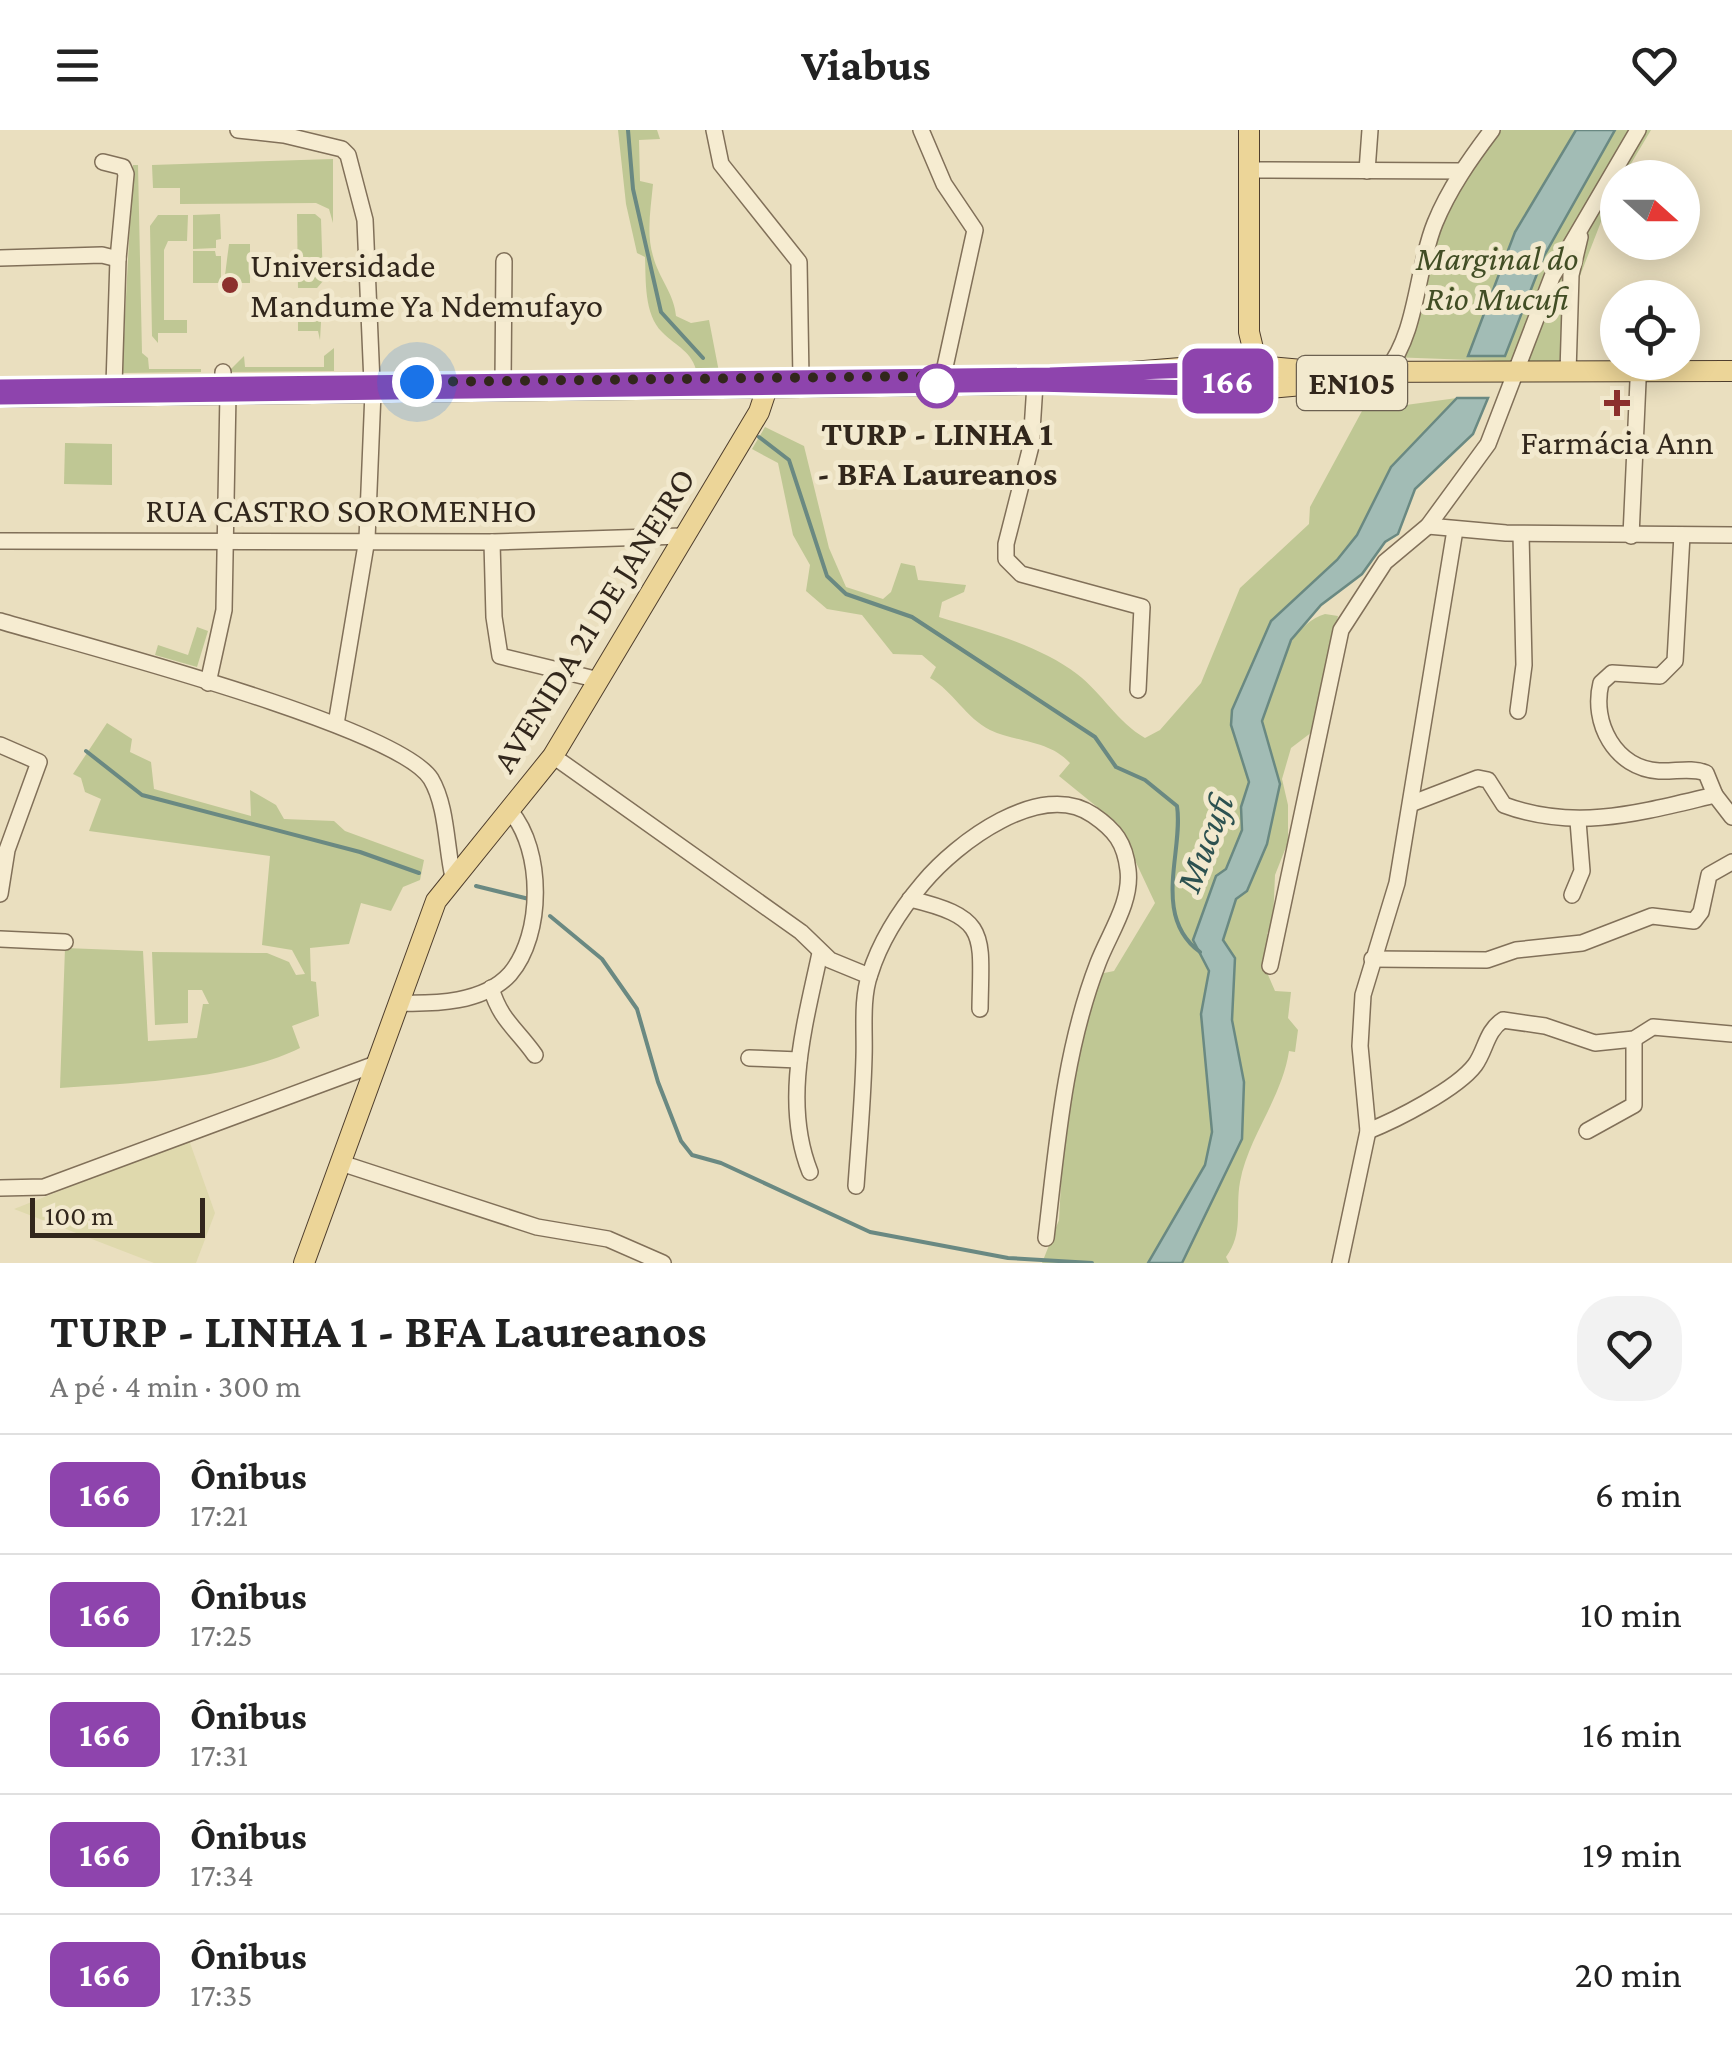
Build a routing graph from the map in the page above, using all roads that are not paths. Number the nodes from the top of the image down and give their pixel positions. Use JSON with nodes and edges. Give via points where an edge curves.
{"nodes":[{"id":1,"x":238,"y":130,"type":"edge"},
{"id":2,"x":714,"y":130,"type":"edge"},
{"id":3,"x":921,"y":130,"type":"edge"},
{"id":4,"x":1249,"y":130,"type":"edge"},
{"id":5,"x":1370,"y":130,"type":"edge"},
{"id":6,"x":1492,"y":130,"type":"edge"},
{"id":7,"x":1638,"y":130,"type":"edge"},
{"id":8,"x":103,"y":162,"type":"dead end"},
{"id":9,"x":1249,"y":170,"type":"junction"},
{"id":10,"x":1366,"y":171,"type":"junction"},
{"id":11,"x":1461,"y":171,"type":"junction"},
{"id":12,"x":1585,"y":214,"type":"junction"},
{"id":13,"x":0,"y":258,"type":"edge"},
{"id":14,"x":118,"y":259,"type":"junction"},
{"id":15,"x":504,"y":261,"type":"dead end"},
{"id":16,"x":1408,"y":319,"type":"junction"},
{"id":17,"x":1249,"y":332,"type":"junction"},
{"id":18,"x":1231,"y":362,"type":"junction"},
{"id":19,"x":1258,"y":364,"type":"junction"},
{"id":20,"x":1386,"y":371,"type":"junction"},
{"id":21,"x":1732,"y":371,"type":"edge"},
{"id":22,"x":1417,"y":372,"type":"junction"},
{"id":23,"x":1568,"y":372,"type":"junction"},
{"id":24,"x":944,"y":376,"type":"junction"},
{"id":25,"x":1456,"y":377,"type":"junction"},
{"id":26,"x":1510,"y":377,"type":"junction"},
{"id":27,"x":801,"y":379,"type":"junction"},
{"id":28,"x":1638,"y":381,"type":"junction"},
{"id":29,"x":1732,"y":381,"type":"edge"},
{"id":30,"x":503,"y":382,"type":"junction"},
{"id":31,"x":225,"y":383,"type":"junction"},
{"id":32,"x":1034,"y":384,"type":"junction"},
{"id":33,"x":114,"y":386,"type":"junction"},
{"id":34,"x":0,"y":387,"type":"edge"},
{"id":35,"x":373,"y":387,"type":"junction"},
{"id":36,"x":767,"y":388,"type":"junction"},
{"id":37,"x":1242,"y":390,"type":"junction"},
{"id":38,"x":0,"y":397,"type":"edge"},
{"id":39,"x":1428,"y":526,"type":"junction"},
{"id":40,"x":1455,"y":530,"type":"junction"},
{"id":41,"x":1520,"y":534,"type":"junction"},
{"id":42,"x":1682,"y":535,"type":"junction"},
{"id":43,"x":1732,"y":535,"type":"edge"},
{"id":44,"x":682,"y":536,"type":"junction"},
{"id":45,"x":1631,"y":536,"type":"junction"},
{"id":46,"x":367,"y":539,"type":"junction"},
{"id":47,"x":226,"y":540,"type":"junction"},
{"id":48,"x":0,"y":541,"type":"edge"},
{"id":49,"x":492,"y":542,"type":"junction"},
{"id":50,"x":0,"y":621,"type":"edge"},
{"id":51,"x":598,"y":680,"type":"junction"},
{"id":52,"x":208,"y":683,"type":"junction"},
{"id":53,"x":1138,"y":690,"type":"dead end"},
{"id":54,"x":1518,"y":711,"type":"dead end"},
{"id":55,"x":336,"y":724,"type":"junction"},
{"id":56,"x":0,"y":746,"type":"edge"},
{"id":57,"x":553,"y":756,"type":"junction"},
{"id":58,"x":1715,"y":795,"type":"junction"},
{"id":59,"x":1413,"y":803,"type":"junction"},
{"id":60,"x":511,"y":812,"type":"junction"},
{"id":61,"x":1732,"y":817,"type":"edge"},
{"id":62,"x":1578,"y":821,"type":"junction"},
{"id":63,"x":4,"y":849,"type":"edge"},
{"id":64,"x":1732,"y":862,"type":"edge"},
{"id":65,"x":453,"y":876,"type":"junction"},
{"id":66,"x":0,"y":894,"type":"edge"},
{"id":67,"x":1572,"y":895,"type":"dead end"},
{"id":68,"x":910,"y":899,"type":"junction"},
{"id":69,"x":0,"y":939,"type":"edge"},
{"id":70,"x":65,"y":942,"type":"dead end"},
{"id":71,"x":820,"y":953,"type":"junction"},
{"id":72,"x":1372,"y":959,"type":"junction"},
{"id":73,"x":1270,"y":966,"type":"dead end"},
{"id":74,"x":868,"y":976,"type":"junction"},
{"id":75,"x":490,"y":988,"type":"junction"},
{"id":76,"x":400,"y":1003,"type":"junction"},
{"id":77,"x":980,"y":1008,"type":"dead end"},
{"id":78,"x":1732,"y":1034,"type":"edge"},
{"id":79,"x":1634,"y":1039,"type":"junction"},
{"id":80,"x":535,"y":1055,"type":"dead end"},
{"id":81,"x":749,"y":1058,"type":"dead end"},
{"id":82,"x":799,"y":1060,"type":"junction"},
{"id":83,"x":378,"y":1062,"type":"junction"},
{"id":84,"x":1368,"y":1131,"type":"junction"},
{"id":85,"x":1587,"y":1131,"type":"dead end"},
{"id":86,"x":341,"y":1163,"type":"junction"},
{"id":87,"x":810,"y":1172,"type":"dead end"},
{"id":88,"x":856,"y":1186,"type":"dead end"},
{"id":89,"x":0,"y":1188,"type":"edge"},
{"id":90,"x":1046,"y":1238,"type":"dead end"},
{"id":91,"x":304,"y":1263,"type":"edge"},
{"id":92,"x":663,"y":1263,"type":"edge"},
{"id":93,"x":1340,"y":1263,"type":"edge"}],
"edges":[{"from":1,"to":35,"type":"street","via":[[284,134],[348,155],[365,220]]},
{"from":2,"to":27,"type":"street","via":[[721,164],[799,262]]},
{"from":3,"to":24,"type":"street","via":[[944,184],[975,230]]},
{"from":4,"to":9,"type":"main road"},
{"from":5,"to":10,"type":"street"},
{"from":6,"to":11,"type":"street"},
{"from":7,"to":12,"type":"street"},
{"from":8,"to":14,"type":"street","via":[[126,174]]},
{"from":9,"to":10,"type":"street"},
{"from":9,"to":17,"type":"main road"},
{"from":10,"to":11,"type":"street"},
{"from":11,"to":16,"type":"street","via":[[1434,224]]},
{"from":12,"to":23,"type":"street","via":[[1571,276]]},
{"from":12,"to":26,"type":"street"},
{"from":13,"to":14,"type":"street"},
{"from":14,"to":33,"type":"street"},
{"from":15,"to":30,"type":"street"},
{"from":16,"to":20,"type":"street"},
{"from":16,"to":22,"type":"street","via":[[1406,350]]},
{"from":17,"to":18,"type":"main road"},
{"from":17,"to":19,"type":"main road"},
{"from":18,"to":19,"type":"main road","number":"EN105","via":[[1247,356]]},
{"from":18,"to":24,"type":"main road","number":"EN105","via":[[1193,370]]},
{"from":18,"to":37,"type":"main road","via":[[1226,375]]},
{"from":19,"to":20,"type":"main road","number":"EN105"},
{"from":19,"to":37,"type":"main road","number":"EN105","via":[[1258,383]]},
{"from":20,"to":22,"type":"main road","number":"EN105"},
{"from":21,"to":23,"type":"main road","number":"EN105"},
{"from":22,"to":25,"type":"main road","number":"EN105"},
{"from":23,"to":26,"type":"main road","number":"EN105"},
{"from":24,"to":27,"type":"main road","number":"EN105"},
{"from":25,"to":26,"type":"main road","number":"EN105"},
{"from":25,"to":37,"type":"main road","number":"EN105"},
{"from":26,"to":28,"type":"main road","number":"EN105"},
{"from":26,"to":39,"type":"street","via":[[1488,444]]},
{"from":27,"to":30,"type":"main road","number":"EN105"},
{"from":28,"to":29,"type":"main road","number":"EN105"},
{"from":28,"to":45,"type":"street"},
{"from":30,"to":35,"type":"main road","number":"EN105"},
{"from":31,"to":33,"type":"main road","number":"EN105"},
{"from":31,"to":35,"type":"main road","number":"EN105"},
{"from":31,"to":38,"type":"main road","number":"EN105"},
{"from":31,"to":47,"type":"street"},
{"from":32,"to":36,"type":"main road","number":"EN105"},
{"from":32,"to":37,"type":"main road","number":"EN105"},
{"from":32,"to":53,"type":"street","via":[[1031,446],[1006,559],[1021,574],[1142,608]]},
{"from":33,"to":34,"type":"main road","number":"EN105"},
{"from":35,"to":36,"type":"main road","number":"EN105"},
{"from":35,"to":46,"type":"street"},
{"from":36,"to":44,"type":"main road","name":"AVENIDA 21 DE JANEIRO","via":[[759,412]]},
{"from":39,"to":40,"type":"street"},
{"from":39,"to":73,"type":"street","via":[[1384,562],[1341,630]]},
{"from":40,"to":41,"type":"street"},
{"from":40,"to":59,"type":"street"},
{"from":41,"to":45,"type":"street"},
{"from":41,"to":54,"type":"street","via":[[1524,665]]},
{"from":42,"to":43,"type":"street"},
{"from":42,"to":45,"type":"street"},
{"from":42,"to":58,"type":"street","via":[[1675,662],[1660,676],[1612,674],[1601,683],[1597,700],[1607,738],[1631,763],[1657,771],[1697,769],[1712,781]]},
{"from":44,"to":49,"type":"street","name":"RUA CASTRO SOROMENHO"},
{"from":44,"to":51,"type":"main road","name":"AVENIDA 21 DE JANEIRO"},
{"from":46,"to":47,"type":"street","name":"RUA CASTRO SOROMENHO"},
{"from":46,"to":49,"type":"street","name":"RUA CASTRO SOROMENHO"},
{"from":46,"to":55,"type":"street"},
{"from":47,"to":48,"type":"street","name":"RUA CASTRO SOROMENHO"},
{"from":47,"to":52,"type":"street","via":[[224,610]]},
{"from":49,"to":51,"type":"street","via":[[500,656]]},
{"from":50,"to":52,"type":"street"},
{"from":51,"to":57,"type":"main road","name":"AVENIDA 21 DE JANEIRO"},
{"from":52,"to":55,"type":"street"},
{"from":55,"to":65,"type":"street","via":[[400,754],[430,778]]},
{"from":56,"to":63,"type":"street","via":[[39,762]]},
{"from":57,"to":60,"type":"main road","name":"AVENIDA 21 DE JANEIRO"},
{"from":57,"to":71,"type":"street","via":[[800,932]]},
{"from":58,"to":61,"type":"street"},
{"from":58,"to":62,"type":"street"},
{"from":59,"to":62,"type":"street","via":[[1484,778],[1504,805]]},
{"from":59,"to":72,"type":"street"},
{"from":60,"to":65,"type":"main road","name":"AVENIDA 21 DE JANEIRO"},
{"from":60,"to":75,"type":"street","via":[[527,832],[535,898],[522,950],[510,974]]},
{"from":62,"to":67,"type":"street","via":[[1582,871]]},
{"from":63,"to":66,"type":"street"},
{"from":64,"to":72,"type":"street","via":[[1709,875],[1694,921],[1652,916],[1582,943],[1487,960]]},
{"from":65,"to":76,"type":"main road","name":"AVENIDA 21 DE JANEIRO","via":[[424,926]]},
{"from":68,"to":74,"type":"street"},
{"from":68,"to":77,"type":"street","via":[[948,908],[973,926],[980,944]]},
{"from":68,"to":90,"type":"street","via":[[948,858],[1033,808],[1068,804],[1085,810],[1114,830],[1124,847],[1124,905],[1090,985],[1067,1074]]},
{"from":69,"to":70,"type":"street"},
{"from":71,"to":74,"type":"street"},
{"from":71,"to":82,"type":"street"},
{"from":72,"to":84,"type":"street","via":[[1360,1046]]},
{"from":74,"to":88,"type":"street"},
{"from":75,"to":76,"type":"street","via":[[442,1004]]},
{"from":75,"to":80,"type":"street","via":[[505,1024]]},
{"from":76,"to":83,"type":"main road","name":"AVENIDA 21 DE JANEIRO"},
{"from":78,"to":79,"type":"street","via":[[1653,1027]]},
{"from":79,"to":84,"type":"street","via":[[1595,1043],[1503,1020],[1457,1081]]},
{"from":79,"to":85,"type":"street","via":[[1634,1105]]},
{"from":81,"to":82,"type":"street"},
{"from":82,"to":87,"type":"street","via":[[797,1128]]},
{"from":83,"to":86,"type":"main road","name":"AVENIDA 21 DE JANEIRO"},
{"from":83,"to":89,"type":"street","via":[[44,1188]]},
{"from":84,"to":93,"type":"street"},
{"from":86,"to":91,"type":"main road","name":"AVENIDA 21 DE JANEIRO"},
{"from":86,"to":92,"type":"street","via":[[537,1227],[608,1239]]}]}
